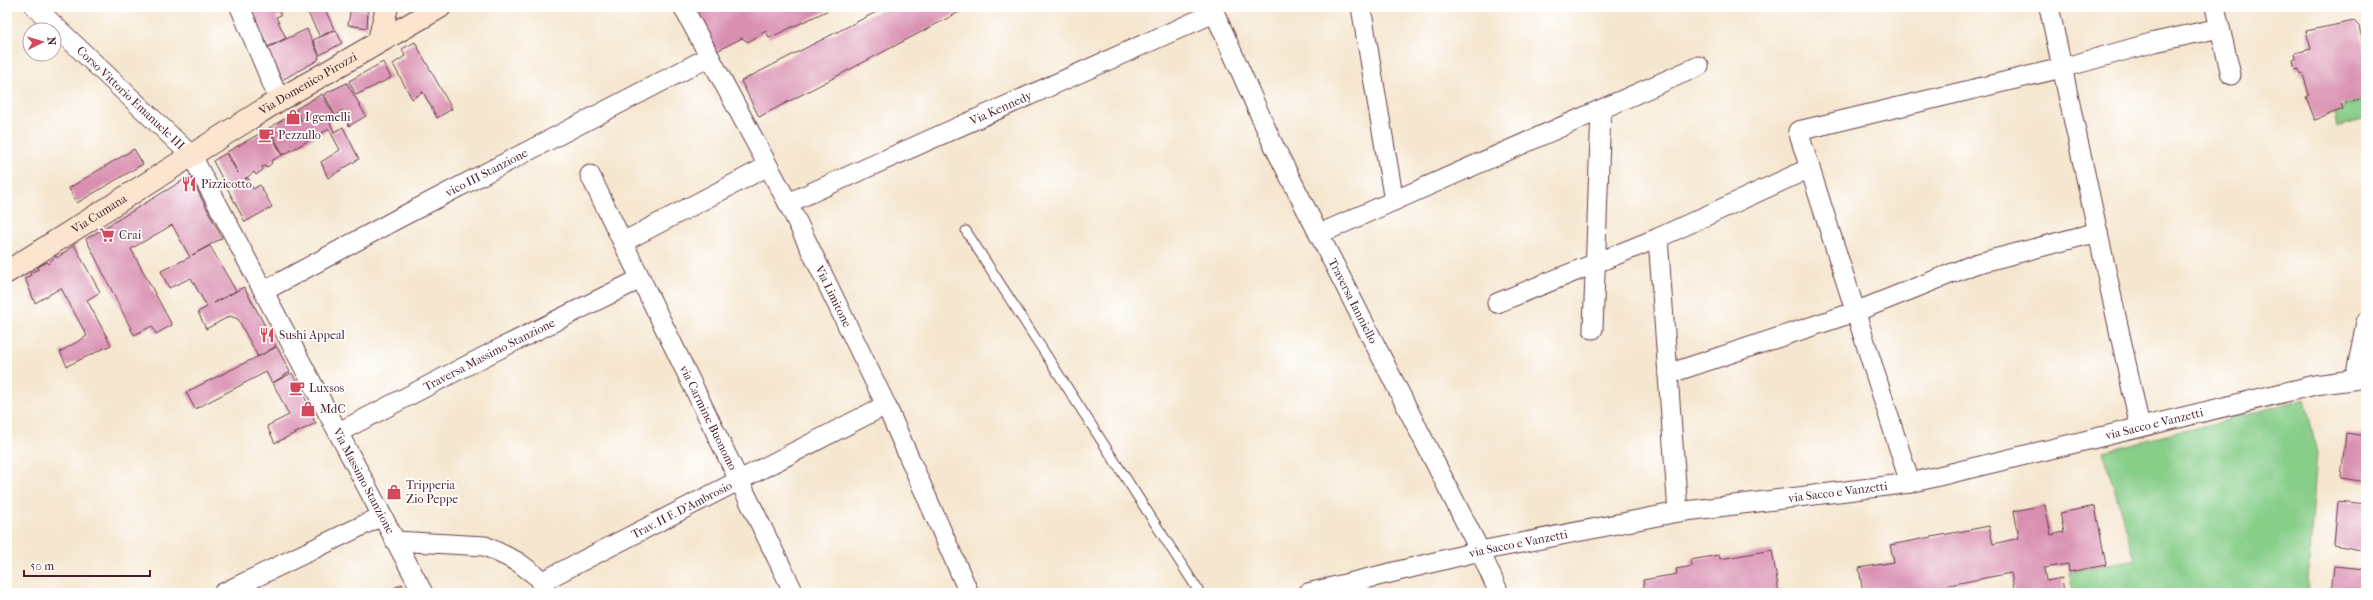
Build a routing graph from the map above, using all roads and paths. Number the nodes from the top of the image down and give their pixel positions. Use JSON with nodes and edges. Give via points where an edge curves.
{"nodes":[{"id":1,"x":35,"y":7,"type":"edge"},
{"id":2,"x":240,"y":7,"type":"edge"},
{"id":3,"x":386,"y":7,"type":"edge"},
{"id":4,"x":392,"y":7,"type":"edge"},
{"id":5,"x":683,"y":7,"type":"edge"},
{"id":6,"x":1360,"y":7,"type":"edge"},
{"id":7,"x":2049,"y":7,"type":"edge"},
{"id":8,"x":2215,"y":7,"type":"edge"},
{"id":9,"x":1213,"y":10,"type":"edge"},
{"id":10,"x":425,"y":15,"type":"edge"},
{"id":11,"x":2220,"y":28,"type":"junction"},
{"id":12,"x":379,"y":40,"type":"junction"},
{"id":13,"x":709,"y":57,"type":"junction"},
{"id":14,"x":1699,"y":66,"type":"dead end"},
{"id":15,"x":2062,"y":68,"type":"junction"},
{"id":16,"x":2231,"y":75,"type":"dead end"},
{"id":17,"x":279,"y":100,"type":"junction"},
{"id":18,"x":1601,"y":110,"type":"junction"},
{"id":19,"x":192,"y":156,"type":"junction"},
{"id":20,"x":768,"y":166,"type":"junction"},
{"id":21,"x":1810,"y":168,"type":"junction"},
{"id":22,"x":590,"y":175,"type":"dead end"},
{"id":23,"x":1394,"y":201,"type":"junction"},
{"id":24,"x":788,"y":203,"type":"junction"},
{"id":25,"x":966,"y":231,"type":"dead end"},
{"id":26,"x":2098,"y":232,"type":"junction"},
{"id":27,"x":1320,"y":234,"type":"junction"},
{"id":28,"x":1658,"y":238,"type":"junction"},
{"id":29,"x":622,"y":242,"type":"junction"},
{"id":30,"x":1596,"y":263,"type":"junction"},
{"id":31,"x":7,"y":272,"type":"edge"},
{"id":32,"x":640,"y":279,"type":"junction"},
{"id":33,"x":264,"y":291,"type":"junction"},
{"id":34,"x":1497,"y":303,"type":"dead end"},
{"id":35,"x":1856,"y":312,"type":"junction"},
{"id":36,"x":2366,"y":322,"type":"edge"},
{"id":37,"x":1593,"y":329,"type":"dead end"},
{"id":38,"x":1668,"y":374,"type":"junction"},
{"id":39,"x":2360,"y":378,"type":"edge"},
{"id":40,"x":886,"y":405,"type":"junction"},
{"id":41,"x":2140,"y":426,"type":"junction"},
{"id":42,"x":339,"y":432,"type":"junction"},
{"id":43,"x":739,"y":482,"type":"junction"},
{"id":44,"x":1910,"y":483,"type":"junction"},
{"id":45,"x":1678,"y":512,"type":"junction"},
{"id":46,"x":382,"y":516,"type":"junction"},
{"id":47,"x":396,"y":540,"type":"junction"},
{"id":48,"x":1480,"y":552,"type":"junction"},
{"id":49,"x":544,"y":588,"type":"edge"},
{"id":50,"x":223,"y":593,"type":"edge"},
{"id":51,"x":423,"y":593,"type":"edge"},
{"id":52,"x":794,"y":593,"type":"edge"},
{"id":53,"x":969,"y":593,"type":"edge"},
{"id":54,"x":1200,"y":593,"type":"edge"},
{"id":55,"x":1308,"y":593,"type":"edge"},
{"id":56,"x":1499,"y":593,"type":"edge"}],
"edges":[{"from":1,"to":19,"type":"street","name":"Corso Vittorio Emanuele III"},
{"from":2,"to":17,"type":"street"},
{"from":3,"to":12,"type":"street"},
{"from":4,"to":10,"type":"street","via":[[398,18]]},
{"from":5,"to":13,"type":"street","name":"Via Limitone"},
{"from":6,"to":23,"type":"street"},
{"from":7,"to":15,"type":"street"},
{"from":8,"to":11,"type":"street"},
{"from":9,"to":24,"type":"street","name":"Via Kennedy"},
{"from":9,"to":27,"type":"street","name":"Traversa Ianniello","via":[[1272,142]]},
{"from":10,"to":12,"type":"street","name":"Via Domenico Pirozzi"},
{"from":11,"to":15,"type":"street","via":[[2155,42]]},
{"from":11,"to":16,"type":"street"},
{"from":12,"to":17,"type":"street","name":"Via Domenico Pirozzi"},
{"from":13,"to":20,"type":"street","name":"Via Limitone"},
{"from":13,"to":33,"type":"street","name":"vico III Stanzione"},
{"from":14,"to":18,"type":"street"},
{"from":15,"to":21,"type":"street","via":[[1798,131]]},
{"from":15,"to":26,"type":"street"},
{"from":17,"to":19,"type":"street","name":"Via Domenico Pirozzi"},
{"from":18,"to":23,"type":"street"},
{"from":18,"to":30,"type":"street"},
{"from":19,"to":31,"type":"street","name":"Via Cumana"},
{"from":19,"to":33,"type":"street","name":"Via Massimo Stanzione"},
{"from":20,"to":24,"type":"street","name":"Via Limitone"},
{"from":20,"to":29,"type":"street"},
{"from":21,"to":28,"type":"street"},
{"from":21,"to":35,"type":"street"},
{"from":22,"to":29,"type":"street","name":"via Carmine Buonomo"},
{"from":23,"to":27,"type":"street"},
{"from":24,"to":40,"type":"street","name":"Via Limitone"},
{"from":25,"to":54,"type":"lane"},
{"from":26,"to":35,"type":"street","via":[[1975,264]]},
{"from":26,"to":41,"type":"street"},
{"from":27,"to":48,"type":"street","name":"Traversa Ianniello"},
{"from":28,"to":30,"type":"street"},
{"from":28,"to":38,"type":"street"},
{"from":29,"to":32,"type":"street","name":"via Carmine Buonomo"},
{"from":30,"to":34,"type":"street"},
{"from":30,"to":37,"type":"street"},
{"from":32,"to":42,"type":"street","name":"Traversa Massimo Stanzione"},
{"from":32,"to":43,"type":"street","name":"via Carmine Buonomo"},
{"from":33,"to":42,"type":"street","name":"Via Massimo Stanzione"},
{"from":35,"to":38,"type":"street"},
{"from":35,"to":44,"type":"street"},
{"from":36,"to":39,"type":"street"},
{"from":38,"to":45,"type":"street"},
{"from":39,"to":41,"type":"street","name":"via Sacco e Vanzetti","via":[[2315,385]]},
{"from":40,"to":43,"type":"street","name":"Trav. II F. D'Ambrosio"},
{"from":40,"to":53,"type":"street","name":"Via Limitone"},
{"from":41,"to":44,"type":"street","name":"via Sacco e Vanzetti"},
{"from":42,"to":46,"type":"street","name":"Via Massimo Stanzione"},
{"from":43,"to":49,"type":"street","name":"Trav. II F. D'Ambrosio"},
{"from":43,"to":52,"type":"street","name":"via Carmine Buonomo"},
{"from":44,"to":45,"type":"street","name":"via Sacco e Vanzetti"},
{"from":45,"to":48,"type":"street","name":"via Sacco e Vanzetti"},
{"from":46,"to":47,"type":"street","name":"Via Massimo Stanzione"},
{"from":46,"to":50,"type":"street"},
{"from":47,"to":49,"type":"street","via":[[485,546],[518,562],[539,578]]},
{"from":47,"to":51,"type":"street","name":"Via Massimo Stanzione"},
{"from":48,"to":55,"type":"street","name":"via Sacco e Vanzetti"},
{"from":48,"to":56,"type":"street","name":"Traversa Ianniello"}]}
